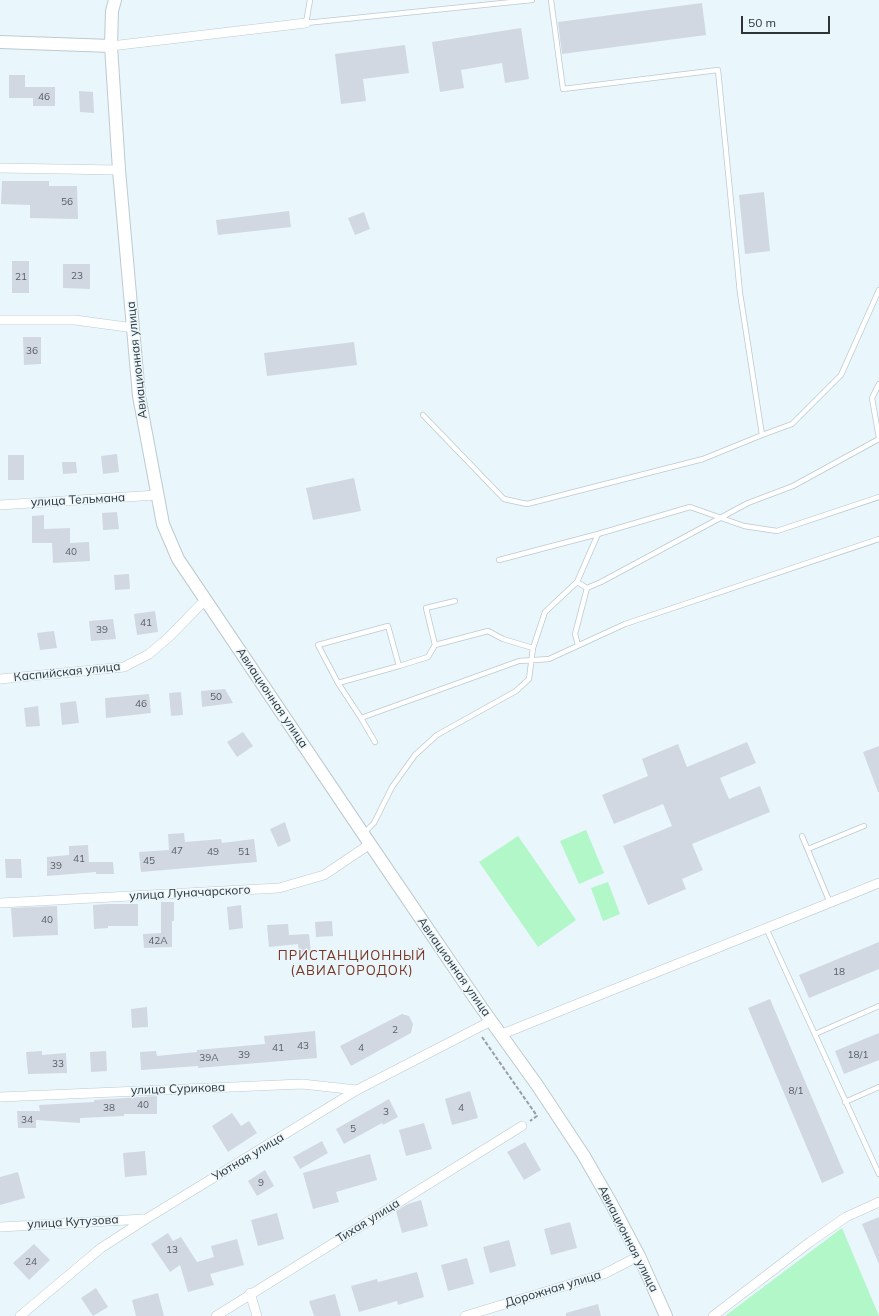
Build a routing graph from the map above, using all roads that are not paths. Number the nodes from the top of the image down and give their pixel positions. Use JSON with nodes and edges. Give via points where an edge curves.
{"nodes":[{"id":1,"x":115,"y":0,"type":"edge"},
{"id":2,"x":310,"y":0,"type":"edge"},
{"id":3,"x":532,"y":0,"type":"edge"},
{"id":4,"x":551,"y":0,"type":"edge"},
{"id":5,"x":306,"y":23,"type":"junction"},
{"id":6,"x":0,"y":42,"type":"edge"},
{"id":7,"x":111,"y":46,"type":"junction"},
{"id":8,"x":0,"y":168,"type":"edge"},
{"id":9,"x":118,"y":170,"type":"junction"},
{"id":10,"x":879,"y":290,"type":"edge"},
{"id":11,"x":0,"y":320,"type":"edge"},
{"id":12,"x":134,"y":328,"type":"junction"},
{"id":13,"x":879,"y":384,"type":"edge"},
{"id":14,"x":422,"y":415,"type":"dead end"},
{"id":15,"x":762,"y":435,"type":"junction"},
{"id":16,"x":879,"y":439,"type":"edge"},
{"id":17,"x":157,"y":495,"type":"junction"},
{"id":18,"x":879,"y":498,"type":"edge"},
{"id":19,"x":0,"y":505,"type":"edge"},
{"id":20,"x":721,"y":518,"type":"junction"},
{"id":21,"x":598,"y":534,"type":"junction"},
{"id":22,"x":879,"y":539,"type":"edge"},
{"id":23,"x":499,"y":560,"type":"dead end"},
{"id":24,"x":577,"y":582,"type":"junction"},
{"id":25,"x":588,"y":588,"type":"junction"},
{"id":26,"x":206,"y":599,"type":"junction"},
{"id":27,"x":455,"y":601,"type":"dead end"},
{"id":28,"x":435,"y":645,"type":"junction"},
{"id":29,"x":578,"y":646,"type":"junction"},
{"id":30,"x":533,"y":648,"type":"junction"},
{"id":31,"x":531,"y":660,"type":"junction"},
{"id":32,"x":399,"y":666,"type":"junction"},
{"id":33,"x":0,"y":679,"type":"edge"},
{"id":34,"x":338,"y":683,"type":"junction"},
{"id":35,"x":362,"y":718,"type":"junction"},
{"id":36,"x":375,"y":742,"type":"dead end"},
{"id":37,"x":864,"y":826,"type":"dead end"},
{"id":38,"x":362,"y":834,"type":"junction"},
{"id":39,"x":802,"y":836,"type":"dead end"},
{"id":40,"x":370,"y":844,"type":"junction"},
{"id":41,"x":808,"y":849,"type":"junction"},
{"id":42,"x":879,"y":883,"type":"edge"},
{"id":43,"x":0,"y":903,"type":"edge"},
{"id":44,"x":830,"y":903,"type":"junction"},
{"id":45,"x":766,"y":928,"type":"junction"},
{"id":46,"x":879,"y":1006,"type":"edge"},
{"id":47,"x":491,"y":1021,"type":"junction"},
{"id":48,"x":815,"y":1034,"type":"junction"},
{"id":49,"x":500,"y":1035,"type":"junction"},
{"id":50,"x":879,"y":1087,"type":"edge"},
{"id":51,"x":357,"y":1090,"type":"junction"},
{"id":52,"x":0,"y":1097,"type":"edge"},
{"id":53,"x":844,"y":1102,"type":"junction"},
{"id":54,"x":522,"y":1126,"type":"road end"},
{"id":55,"x":879,"y":1174,"type":"edge"},
{"id":56,"x":879,"y":1202,"type":"edge"},
{"id":57,"x":146,"y":1219,"type":"junction"},
{"id":58,"x":0,"y":1227,"type":"edge"},
{"id":59,"x":639,"y":1256,"type":"junction"},
{"id":60,"x":250,"y":1293,"type":"junction"},
{"id":61,"x":20,"y":1316,"type":"edge"},
{"id":62,"x":216,"y":1316,"type":"edge"},
{"id":63,"x":257,"y":1316,"type":"edge"},
{"id":64,"x":465,"y":1316,"type":"edge"},
{"id":65,"x":666,"y":1316,"type":"edge"},
{"id":66,"x":713,"y":1316,"type":"edge"}],
"edges":[{"from":1,"to":7,"type":"street","name":"Авиационная улица","via":[[112,11]]},
{"from":2,"to":5,"type":"lane"},
{"from":3,"to":5,"type":"lane"},
{"from":4,"to":15,"type":"lane","via":[[563,89],[718,70],[740,293]]},
{"from":5,"to":7,"type":"street"},
{"from":6,"to":7,"type":"street"},
{"from":7,"to":9,"type":"street","name":"Авиационная улица"},
{"from":8,"to":9,"type":"street"},
{"from":9,"to":12,"type":"street","name":"Авиационная улица"},
{"from":10,"to":15,"type":"lane","via":[[842,374],[792,424]]},
{"from":11,"to":12,"type":"street","via":[[75,320]]},
{"from":12,"to":17,"type":"street","name":"Авиационная улица","via":[[139,396]]},
{"from":13,"to":16,"type":"lane","via":[[872,398]]},
{"from":14,"to":15,"type":"lane","via":[[504,499],[527,504],[703,459]]},
{"from":16,"to":20,"type":"lane","via":[[793,486],[748,503]]},
{"from":17,"to":19,"type":"street","name":"улица Тельмана"},
{"from":17,"to":26,"type":"street","name":"Авиационная улица","via":[[163,524],[178,559]]},
{"from":18,"to":20,"type":"lane","via":[[777,531],[744,526]]},
{"from":20,"to":21,"type":"lane","via":[[690,507]]},
{"from":20,"to":25,"type":"lane"},
{"from":21,"to":23,"type":"lane"},
{"from":21,"to":24,"type":"lane"},
{"from":22,"to":29,"type":"lane","via":[[625,624]]},
{"from":24,"to":25,"type":"lane"},
{"from":24,"to":30,"type":"lane","via":[[545,612]]},
{"from":25,"to":29,"type":"lane","via":[[575,634]]},
{"from":26,"to":33,"type":"street","name":"Каспийская улица","via":[[149,654],[124,667]]},
{"from":26,"to":38,"type":"street","name":"Авиационная улица"},
{"from":27,"to":28,"type":"lane","via":[[426,608]]},
{"from":28,"to":30,"type":"lane","via":[[488,631]]},
{"from":28,"to":32,"type":"lane","via":[[428,657]]},
{"from":29,"to":31,"type":"lane","via":[[549,659]]},
{"from":30,"to":31,"type":"lane"},
{"from":31,"to":35,"type":"lane","via":[[519,661]]},
{"from":31,"to":38,"type":"lane","via":[[529,679],[516,690],[436,735],[415,755],[392,787],[374,823]]},
{"from":32,"to":34,"type":"lane"},
{"from":32,"to":34,"type":"lane","via":[[388,626],[318,645]]},
{"from":34,"to":35,"type":"lane"},
{"from":35,"to":36,"type":"lane"},
{"from":37,"to":41,"type":"lane"},
{"from":38,"to":40,"type":"street","name":"Авиационная улица"},
{"from":39,"to":41,"type":"lane"},
{"from":40,"to":43,"type":"street","name":"улица Луначарского","via":[[324,874],[279,888]]},
{"from":40,"to":47,"type":"street","name":"Авиационная улица"},
{"from":41,"to":44,"type":"lane"},
{"from":42,"to":44,"type":"street"},
{"from":44,"to":45,"type":"street"},
{"from":45,"to":48,"type":"lane"},
{"from":45,"to":49,"type":"street"},
{"from":46,"to":48,"type":"lane"},
{"from":47,"to":49,"type":"street","name":"Авиационная улица"},
{"from":47,"to":51,"type":"street","name":"Уютная улица"},
{"from":48,"to":53,"type":"lane"},
{"from":49,"to":59,"type":"street","name":"Авиационная улица","via":[[584,1156]]},
{"from":50,"to":53,"type":"lane"},
{"from":51,"to":52,"type":"street","name":"улица Сурикова","via":[[302,1084]]},
{"from":51,"to":57,"type":"street","name":"Уютная улица"},
{"from":53,"to":55,"type":"lane"},
{"from":54,"to":60,"type":"street","name":"Тихая улица"},
{"from":56,"to":66,"type":"street","via":[[846,1217]]},
{"from":57,"to":58,"type":"street","name":"улица Кутузова"},
{"from":57,"to":61,"type":"street","name":"Уютная улица","via":[[101,1248]]},
{"from":59,"to":64,"type":"street","name":"Дорожная улица","via":[[604,1274]]},
{"from":59,"to":65,"type":"street","name":"Авиационная улица"},
{"from":60,"to":62,"type":"street","name":"Тихая улица"},
{"from":60,"to":63,"type":"street"}]}
